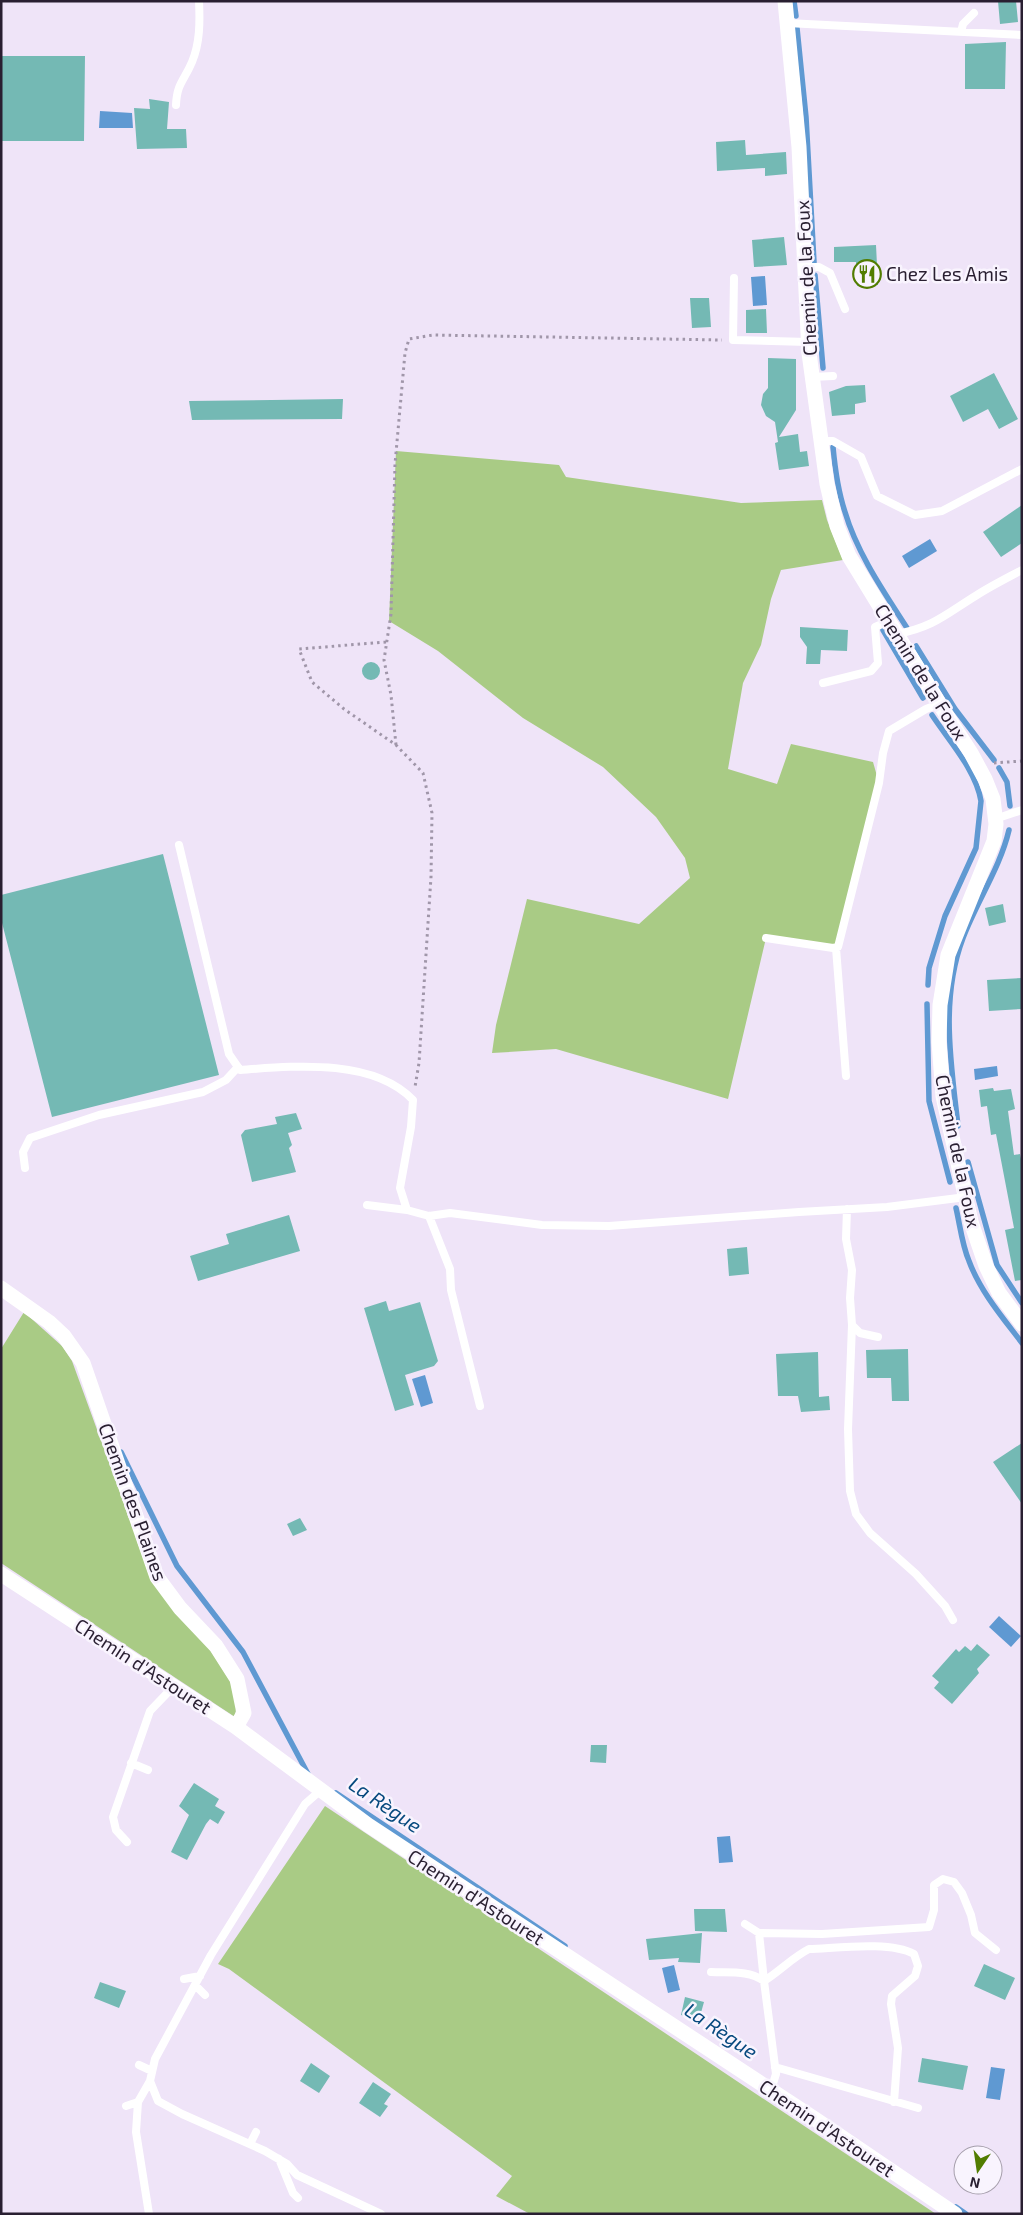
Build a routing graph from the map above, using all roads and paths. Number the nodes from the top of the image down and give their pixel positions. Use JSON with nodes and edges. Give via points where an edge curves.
{"nodes":[{"id":1,"x":200,"y":1,"type":"edge"},
{"id":2,"x":785,"y":1,"type":"edge"},
{"id":3,"x":974,"y":13,"type":"dead end"},
{"id":4,"x":787,"y":23,"type":"junction"},
{"id":5,"x":961,"y":32,"type":"junction"},
{"id":6,"x":1022,"y":35,"type":"edge"},
{"id":7,"x":176,"y":105,"type":"dead end"},
{"id":8,"x":804,"y":267,"type":"junction"},
{"id":9,"x":734,"y":278,"type":"dead end"},
{"id":10,"x":845,"y":309,"type":"dead end"},
{"id":11,"x":733,"y":340,"type":"junction"},
{"id":12,"x":808,"y":342,"type":"junction"},
{"id":13,"x":833,"y":376,"type":"dead end"},
{"id":14,"x":812,"y":377,"type":"junction"},
{"id":15,"x":821,"y":441,"type":"junction"},
{"id":16,"x":1022,"y":469,"type":"edge"},
{"id":17,"x":1022,"y":570,"type":"edge"},
{"id":18,"x":893,"y":628,"type":"junction"},
{"id":19,"x":386,"y":642,"type":"junction"},
{"id":20,"x":823,"y":682,"type":"dead end"},
{"id":21,"x":939,"y":704,"type":"junction"},
{"id":22,"x":396,"y":745,"type":"junction"},
{"id":23,"x":1022,"y":761,"type":"edge"},
{"id":24,"x":979,"y":768,"type":"junction"},
{"id":25,"x":1022,"y":810,"type":"edge"},
{"id":26,"x":995,"y":819,"type":"junction"},
{"id":27,"x":179,"y":845,"type":"dead end"},
{"id":28,"x":766,"y":938,"type":"dead end"},
{"id":29,"x":836,"y":948,"type":"junction"},
{"id":30,"x":238,"y":1067,"type":"junction"},
{"id":31,"x":846,"y":1076,"type":"dead end"},
{"id":32,"x":413,"y":1100,"type":"junction"},
{"id":33,"x":25,"y":1168,"type":"dead end"},
{"id":34,"x":966,"y":1197,"type":"junction"},
{"id":35,"x":367,"y":1205,"type":"dead end"},
{"id":36,"x":847,"y":1209,"type":"junction"},
{"id":37,"x":407,"y":1210,"type":"junction"},
{"id":38,"x":429,"y":1216,"type":"junction"},
{"id":39,"x":1,"y":1288,"type":"edge"},
{"id":40,"x":1022,"y":1324,"type":"edge"},
{"id":41,"x":852,"y":1325,"type":"junction"},
{"id":42,"x":878,"y":1337,"type":"dead end"},
{"id":43,"x":480,"y":1406,"type":"dead end"},
{"id":44,"x":1,"y":1574,"type":"edge"},
{"id":45,"x":953,"y":1620,"type":"dead end"},
{"id":46,"x":174,"y":1686,"type":"junction"},
{"id":47,"x":236,"y":1726,"type":"junction"},
{"id":48,"x":131,"y":1764,"type":"junction"},
{"id":49,"x":148,"y":1770,"type":"dead end"},
{"id":50,"x":321,"y":1790,"type":"junction"},
{"id":51,"x":127,"y":1842,"type":"dead end"},
{"id":52,"x":745,"y":1924,"type":"dead end"},
{"id":53,"x":758,"y":1933,"type":"junction"},
{"id":54,"x":996,"y":1950,"type":"dead end"},
{"id":55,"x":711,"y":1972,"type":"dead end"},
{"id":56,"x":200,"y":1976,"type":"junction"},
{"id":57,"x":184,"y":1979,"type":"dead end"},
{"id":58,"x":764,"y":1980,"type":"junction"},
{"id":59,"x":195,"y":1985,"type":"junction"},
{"id":60,"x":206,"y":1995,"type":"dead end"},
{"id":61,"x":140,"y":2065,"type":"dead end"},
{"id":62,"x":775,"y":2067,"type":"junction"},
{"id":63,"x":152,"y":2071,"type":"junction"},
{"id":64,"x":150,"y":2082,"type":"junction"},
{"id":65,"x":771,"y":2090,"type":"junction"},
{"id":66,"x":138,"y":2102,"type":"junction"},
{"id":67,"x":894,"y":2102,"type":"junction"},
{"id":68,"x":126,"y":2106,"type":"dead end"},
{"id":69,"x":918,"y":2108,"type":"dead end"},
{"id":70,"x":256,"y":2132,"type":"dead end"},
{"id":71,"x":250,"y":2144,"type":"junction"},
{"id":72,"x":279,"y":2159,"type":"junction"},
{"id":73,"x":285,"y":2173,"type":"junction"},
{"id":74,"x":281,"y":2181,"type":"dead end"},
{"id":75,"x":298,"y":2198,"type":"dead end"},
{"id":76,"x":149,"y":2214,"type":"edge"},
{"id":77,"x":380,"y":2214,"type":"edge"},
{"id":78,"x":955,"y":2214,"type":"edge"}],
"edges":[{"from":1,"to":7,"type":"lane","via":[[200,31],[192,62],[177,90]]},
{"from":2,"to":4,"type":"street","name":"Chemin de la Foux"},
{"from":3,"to":5,"type":"lane"},
{"from":4,"to":5,"type":"lane"},
{"from":4,"to":8,"type":"street","name":"Chemin de la Foux","via":[[799,147]]},
{"from":5,"to":6,"type":"lane"},
{"from":8,"to":10,"type":"lane","via":[[819,267],[830,273]]},
{"from":8,"to":12,"type":"street","name":"Chemin de la Foux"},
{"from":9,"to":11,"type":"lane"},
{"from":11,"to":12,"type":"lane"},
{"from":11,"to":19,"type":"path","via":[[433,335],[409,339],[395,458],[391,604]]},
{"from":12,"to":14,"type":"street","name":"Chemin de la Foux"},
{"from":13,"to":14,"type":"lane"},
{"from":14,"to":15,"type":"street","name":"Chemin de la Foux"},
{"from":15,"to":16,"type":"lane","via":[[833,441],[861,456],[877,496],[915,515],[942,511]]},
{"from":15,"to":18,"type":"street","name":"Chemin de la Foux","via":[[837,526],[849,556]]},
{"from":17,"to":18,"type":"lane","via":[[937,622],[916,630]]},
{"from":18,"to":20,"type":"lane","via":[[875,627],[878,662],[871,672]]},
{"from":18,"to":21,"type":"street","name":"Chemin de la Foux"},
{"from":19,"to":22,"type":"path","via":[[384,660]]},
{"from":19,"to":22,"type":"path","via":[[299,649],[312,682]]},
{"from":21,"to":24,"type":"street","name":"Chemin de la Foux"},
{"from":21,"to":29,"type":"lane","via":[[889,731],[862,854]]},
{"from":22,"to":32,"type":"path","via":[[423,772],[432,813],[420,1064]]},
{"from":23,"to":24,"type":"path","via":[[996,762]]},
{"from":24,"to":26,"type":"street","name":"Chemin de la Foux","via":[[993,799]]},
{"from":25,"to":26,"type":"lane"},
{"from":26,"to":34,"type":"street","name":"Chemin de la Foux","via":[[994,841],[948,955],[940,1005],[939,1042],[944,1096]]},
{"from":27,"to":30,"type":"lane","via":[[228,1054]]},
{"from":28,"to":29,"type":"lane"},
{"from":29,"to":31,"type":"lane"},
{"from":30,"to":32,"type":"lane","via":[[240,1070],[307,1066],[379,1077],[402,1089]]},
{"from":30,"to":33,"type":"lane","via":[[226,1080],[203,1092],[98,1115],[30,1138],[23,1152]]},
{"from":32,"to":37,"type":"lane","via":[[412,1127],[400,1188]]},
{"from":34,"to":36,"type":"lane"},
{"from":34,"to":40,"type":"street","name":"Chemin de la Foux","via":[[986,1266],[999,1293]]},
{"from":35,"to":37,"type":"lane"},
{"from":36,"to":38,"type":"lane","via":[[609,1226],[542,1225],[450,1213]]},
{"from":36,"to":41,"type":"lane"},
{"from":37,"to":38,"type":"lane"},
{"from":38,"to":43,"type":"lane","via":[[450,1269],[451,1290]]},
{"from":39,"to":47,"type":"street","name":"Chemin des Plaines","via":[[49,1322],[64,1336],[83,1363],[157,1577],[180,1608],[216,1646],[237,1679],[244,1713]]},
{"from":41,"to":42,"type":"lane","via":[[860,1333]]},
{"from":41,"to":45,"type":"lane","via":[[848,1429],[850,1491],[856,1514],[870,1533],[916,1574],[945,1606]]},
{"from":44,"to":46,"type":"street","name":"Chemin d'Astouret"},
{"from":46,"to":47,"type":"street","name":"Chemin d'Astouret"},
{"from":46,"to":48,"type":"lane","via":[[150,1711]]},
{"from":47,"to":50,"type":"street","name":"Chemin d'Astouret"},
{"from":48,"to":49,"type":"lane"},
{"from":48,"to":51,"type":"lane","via":[[113,1817],[116,1830]]},
{"from":50,"to":56,"type":"lane","via":[[305,1804]]},
{"from":50,"to":65,"type":"street","name":"Chemin d'Astouret","via":[[376,1831]]},
{"from":52,"to":53,"type":"lane"},
{"from":53,"to":54,"type":"lane","via":[[822,1934],[929,1927],[934,1910],[934,1885],[943,1879],[954,1882],[971,1914],[975,1933]]},
{"from":53,"to":58,"type":"lane"},
{"from":55,"to":58,"type":"lane","via":[[746,1974]]},
{"from":56,"to":57,"type":"lane"},
{"from":56,"to":59,"type":"lane"},
{"from":58,"to":62,"type":"lane"},
{"from":58,"to":67,"type":"lane","via":[[810,1949],[891,1947],[914,1954],[918,1966],[915,1976],[892,1996],[898,2048]]},
{"from":59,"to":60,"type":"lane"},
{"from":59,"to":63,"type":"lane","via":[[155,2059]]},
{"from":61,"to":63,"type":"lane"},
{"from":62,"to":65,"type":"lane"},
{"from":62,"to":67,"type":"lane"},
{"from":63,"to":64,"type":"lane"},
{"from":64,"to":66,"type":"lane"},
{"from":64,"to":71,"type":"lane","via":[[158,2101]]},
{"from":65,"to":78,"type":"street","name":"Chemin d'Astouret"},
{"from":66,"to":68,"type":"lane"},
{"from":66,"to":76,"type":"lane","via":[[136,2132],[143,2147]]},
{"from":67,"to":69,"type":"lane"},
{"from":70,"to":71,"type":"lane"},
{"from":71,"to":72,"type":"lane"},
{"from":72,"to":73,"type":"lane"},
{"from":72,"to":77,"type":"lane","via":[[297,2175]]},
{"from":73,"to":74,"type":"lane"},
{"from":73,"to":75,"type":"lane"}]}
